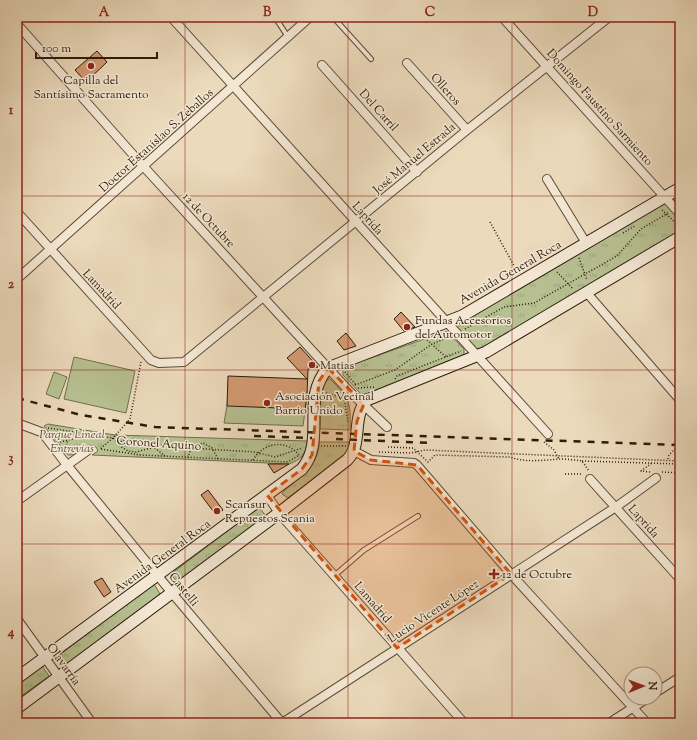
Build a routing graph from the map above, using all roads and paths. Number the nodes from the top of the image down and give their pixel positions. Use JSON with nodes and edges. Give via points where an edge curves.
{"nodes":[{"id":1,"x":171,"y":17,"type":"edge"},
{"id":2,"x":275,"y":17,"type":"edge"},
{"id":3,"x":310,"y":17,"type":"edge"},
{"id":4,"x":333,"y":17,"type":"edge"},
{"id":5,"x":502,"y":17,"type":"edge"},
{"id":6,"x":609,"y":17,"type":"edge"},
{"id":7,"x":17,"y":24,"type":"edge"},
{"id":8,"x":288,"y":37,"type":"junction"},
{"id":9,"x":371,"y":59,"type":"dead end"},
{"id":10,"x":407,"y":63,"type":"dead end"},
{"id":11,"x":322,"y":65,"type":"dead end"},
{"id":12,"x":547,"y":67,"type":"junction"},
{"id":13,"x":234,"y":86,"type":"junction"},
{"id":14,"x":467,"y":130,"type":"junction"},
{"id":15,"x":144,"y":167,"type":"junction"},
{"id":16,"x":417,"y":172,"type":"junction"},
{"id":17,"x":547,"y":179,"type":"dead end"},
{"id":18,"x":680,"y":188,"type":"edge"},
{"id":19,"x":665,"y":197,"type":"junction"},
{"id":20,"x":678,"y":211,"type":"edge"},
{"id":21,"x":17,"y":212,"type":"edge"},
{"id":22,"x":656,"y":213,"type":"dead end"},
{"id":23,"x":667,"y":214,"type":"junction"},
{"id":24,"x":356,"y":222,"type":"junction"},
{"id":25,"x":490,"y":222,"type":"dead end"},
{"id":26,"x":636,"y":225,"type":"dead end"},
{"id":27,"x":621,"y":234,"type":"dead end"},
{"id":28,"x":676,"y":234,"type":"edge"},
{"id":29,"x":586,"y":243,"type":"junction"},
{"id":30,"x":51,"y":250,"type":"junction"},
{"id":31,"x":585,"y":255,"type":"dead end"},
{"id":32,"x":579,"y":258,"type":"junction"},
{"id":33,"x":573,"y":262,"type":"dead end"},
{"id":34,"x":562,"y":268,"type":"dead end"},
{"id":35,"x":557,"y":272,"type":"junction"},
{"id":36,"x":585,"y":274,"type":"junction"},
{"id":37,"x":551,"y":275,"type":"dead end"},
{"id":38,"x":17,"y":279,"type":"edge"},
{"id":39,"x":522,"y":280,"type":"junction"},
{"id":40,"x":569,"y":283,"type":"junction"},
{"id":41,"x":580,"y":290,"type":"junction"},
{"id":42,"x":567,"y":293,"type":"dead end"},
{"id":43,"x":263,"y":297,"type":"junction"},
{"id":44,"x":495,"y":308,"type":"dead end"},
{"id":45,"x":447,"y":328,"type":"junction"},
{"id":46,"x":460,"y":331,"type":"junction"},
{"id":47,"x":468,"y":335,"type":"dead end"},
{"id":48,"x":449,"y":337,"type":"junction"},
{"id":49,"x":433,"y":338,"type":"dead end"},
{"id":50,"x":453,"y":341,"type":"dead end"},
{"id":51,"x":432,"y":344,"type":"junction"},
{"id":52,"x":457,"y":346,"type":"dead end"},
{"id":53,"x":461,"y":351,"type":"junction"},
{"id":54,"x":145,"y":353,"type":"junction"},
{"id":55,"x":464,"y":354,"type":"dead end"},
{"id":56,"x":476,"y":356,"type":"junction"},
{"id":57,"x":446,"y":357,"type":"junction"},
{"id":58,"x":179,"y":363,"type":"joint"},
{"id":59,"x":328,"y":368,"type":"junction"},
{"id":60,"x":348,"y":368,"type":"dead end"},
{"id":61,"x":392,"y":383,"type":"dead end"},
{"id":62,"x":353,"y":387,"type":"junction"},
{"id":63,"x":378,"y":387,"type":"dead end"},
{"id":64,"x":680,"y":400,"type":"edge"},
{"id":65,"x":364,"y":404,"type":"junction"},
{"id":66,"x":17,"y":423,"type":"edge"},
{"id":67,"x":348,"y":427,"type":"dead end"},
{"id":68,"x":387,"y":427,"type":"dead end"},
{"id":69,"x":40,"y":432,"type":"junction"},
{"id":70,"x":91,"y":434,"type":"junction"},
{"id":71,"x":545,"y":437,"type":"joint"},
{"id":72,"x":113,"y":438,"type":"junction"},
{"id":73,"x":118,"y":443,"type":"junction"},
{"id":74,"x":51,"y":444,"type":"junction"},
{"id":75,"x":680,"y":444,"type":"edge"},
{"id":76,"x":153,"y":447,"type":"junction"},
{"id":77,"x":388,"y":447,"type":"dead end"},
{"id":78,"x":191,"y":448,"type":"junction"},
{"id":79,"x":309,"y":449,"type":"junction"},
{"id":80,"x":213,"y":450,"type":"junction"},
{"id":81,"x":294,"y":450,"type":"junction"},
{"id":82,"x":350,"y":450,"type":"junction"},
{"id":83,"x":87,"y":451,"type":"dead end"},
{"id":84,"x":417,"y":452,"type":"junction"},
{"id":85,"x":258,"y":453,"type":"junction"},
{"id":86,"x":377,"y":453,"type":"dead end"},
{"id":87,"x":299,"y":455,"type":"junction"},
{"id":88,"x":556,"y":456,"type":"junction"},
{"id":89,"x":166,"y":457,"type":"junction"},
{"id":90,"x":188,"y":458,"type":"junction"},
{"id":91,"x":218,"y":459,"type":"junction"},
{"id":92,"x":559,"y":459,"type":"junction"},
{"id":93,"x":253,"y":460,"type":"junction"},
{"id":94,"x":668,"y":460,"type":"junction"},
{"id":95,"x":582,"y":461,"type":"junction"},
{"id":96,"x":680,"y":461,"type":"edge"},
{"id":97,"x":666,"y":463,"type":"junction"},
{"id":98,"x":680,"y":464,"type":"edge"},
{"id":99,"x":67,"y":465,"type":"junction"},
{"id":100,"x":565,"y":474,"type":"dead end"},
{"id":101,"x":656,"y":478,"type":"dead end"},
{"id":102,"x":590,"y":479,"type":"dead end"},
{"id":103,"x":267,"y":495,"type":"junction"},
{"id":104,"x":17,"y":501,"type":"edge"},
{"id":105,"x":616,"y":506,"type":"junction"},
{"id":106,"x":279,"y":513,"type":"junction"},
{"id":107,"x":418,"y":516,"type":"dead end"},
{"id":108,"x":158,"y":574,"type":"junction"},
{"id":109,"x":510,"y":574,"type":"junction"},
{"id":110,"x":334,"y":576,"type":"junction"},
{"id":111,"x":680,"y":579,"type":"edge"},
{"id":112,"x":172,"y":593,"type":"junction"},
{"id":113,"x":17,"y":619,"type":"edge"},
{"id":114,"x":398,"y":648,"type":"junction"},
{"id":115,"x":45,"y":657,"type":"junction"},
{"id":116,"x":59,"y":676,"type":"junction"},
{"id":117,"x":680,"y":677,"type":"edge"},
{"id":118,"x":17,"y":678,"type":"edge"},
{"id":119,"x":663,"y":688,"type":"edge"},
{"id":120,"x":636,"y":706,"type":"edge"},
{"id":121,"x":17,"y":708,"type":"edge"},
{"id":122,"x":633,"y":708,"type":"junction"},
{"id":123,"x":92,"y":723,"type":"edge"},
{"id":124,"x":282,"y":723,"type":"edge"},
{"id":125,"x":464,"y":723,"type":"edge"},
{"id":126,"x":609,"y":723,"type":"edge"},
{"id":127,"x":647,"y":723,"type":"edge"}],
"edges":[{"from":1,"to":13,"type":"street","name":"Laprida"},
{"from":2,"to":8,"type":"lane"},
{"from":3,"to":8,"type":"street","name":"Doctor Estanislao S. Zeballos"},
{"from":4,"to":9,"type":"lane"},
{"from":5,"to":12,"type":"street","name":"Domingo Faustino Sarmiento"},
{"from":6,"to":12,"type":"street","name":"José Manuel Estrada"},
{"from":7,"to":15,"type":"street","name":"12 de Octubre"},
{"from":8,"to":13,"type":"street","name":"Doctor Estanislao S. Zeballos"},
{"from":10,"to":14,"type":"street","name":"Olleros"},
{"from":11,"to":16,"type":"street","name":"Del Carril"},
{"from":12,"to":14,"type":"street","name":"José Manuel Estrada"},
{"from":12,"to":19,"type":"street","name":"Domingo Faustino Sarmiento"},
{"from":13,"to":15,"type":"street","name":"Doctor Estanislao S. Zeballos"},
{"from":13,"to":24,"type":"street","name":"Laprida"},
{"from":14,"to":16,"type":"street","name":"José Manuel Estrada"},
{"from":15,"to":30,"type":"street","name":"Doctor Estanislao S. Zeballos"},
{"from":15,"to":43,"type":"street","name":"12 de Octubre"},
{"from":16,"to":24,"type":"street","name":"José Manuel Estrada"},
{"from":17,"to":29,"type":"street"},
{"from":18,"to":19,"type":"main road","name":"Avenida General Roca"},
{"from":19,"to":20,"type":"street","name":"Domingo Faustino Sarmiento"},
{"from":19,"to":29,"type":"main road","name":"Avenida General Roca"},
{"from":20,"to":23,"type":"path"},
{"from":21,"to":30,"type":"street","name":"Lamadrid"},
{"from":22,"to":23,"type":"path","via":[[663,209]]},
{"from":23,"to":28,"type":"path","via":[[679,226]]},
{"from":23,"to":36,"type":"path","via":[[641,229],[617,256]]},
{"from":24,"to":43,"type":"street","name":"José Manuel Estrada"},
{"from":24,"to":45,"type":"street","name":"Laprida"},
{"from":25,"to":39,"type":"path"},
{"from":26,"to":27,"type":"path"},
{"from":28,"to":41,"type":"main road"},
{"from":29,"to":39,"type":"main road","name":"Avenida General Roca"},
{"from":30,"to":38,"type":"street","name":"Doctor Estanislao S. Zeballos"},
{"from":30,"to":54,"type":"street","name":"Lamadrid"},
{"from":31,"to":32,"type":"path"},
{"from":32,"to":33,"type":"path"},
{"from":32,"to":36,"type":"path"},
{"from":34,"to":35,"type":"path"},
{"from":35,"to":37,"type":"path"},
{"from":35,"to":40,"type":"path"},
{"from":36,"to":40,"type":"path"},
{"from":36,"to":41,"type":"path","via":[[588,282]]},
{"from":39,"to":45,"type":"main road","name":"Avenida General Roca","via":[[462,316]]},
{"from":40,"to":41,"type":"path"},
{"from":40,"to":46,"type":"path","via":[[534,303],[504,307]]},
{"from":41,"to":42,"type":"path"},
{"from":41,"to":56,"type":"main road"},
{"from":41,"to":64,"type":"street"},
{"from":43,"to":58,"type":"street","name":"José Manuel Estrada","via":[[188,360]]},
{"from":43,"to":59,"type":"street","name":"12 de Octubre"},
{"from":44,"to":46,"type":"path"},
{"from":45,"to":46,"type":"street","name":"Laprida"},
{"from":45,"to":48,"type":"path"},
{"from":45,"to":59,"type":"main road","name":"Avenida General Roca","via":[[338,362]]},
{"from":46,"to":47,"type":"path"},
{"from":46,"to":48,"type":"path"},
{"from":46,"to":56,"type":"street","name":"Laprida"},
{"from":48,"to":50,"type":"path"},
{"from":48,"to":51,"type":"path"},
{"from":49,"to":51,"type":"path","via":[[427,340]]},
{"from":51,"to":57,"type":"path"},
{"from":51,"to":62,"type":"path","via":[[395,370]]},
{"from":52,"to":53,"type":"path"},
{"from":53,"to":55,"type":"path"},
{"from":53,"to":57,"type":"path"},
{"from":54,"to":58,"type":"street","name":"Lamadrid","via":[[151,360],[159,363]]},
{"from":54,"to":72,"type":"path","via":[[142,356],[130,419]]},
{"from":56,"to":65,"type":"main road","via":[[371,398]]},
{"from":56,"to":71,"type":"street","name":"Laprida"},
{"from":57,"to":61,"type":"path","via":[[397,376]]},
{"from":59,"to":62,"type":"street","name":"12 de Octubre"},
{"from":59,"to":79,"type":"main road","name":"Avenida General Roca","via":[[315,390]]},
{"from":60,"to":62,"type":"path","via":[[345,373]]},
{"from":62,"to":63,"type":"path"},
{"from":62,"to":65,"type":"street","name":"12 de Octubre"},
{"from":62,"to":67,"type":"path","via":[[344,398]]},
{"from":65,"to":68,"type":"street","name":"12 de Octubre"},
{"from":65,"to":82,"type":"main road"},
{"from":66,"to":69,"type":"street","name":"Castelli"},
{"from":69,"to":70,"type":"path","name":"Coronel Aquino","via":[[48,428]]},
{"from":69,"to":74,"type":"street","name":"Castelli"},
{"from":70,"to":72,"type":"path","name":"Coronel Aquino"},
{"from":70,"to":74,"type":"path"},
{"from":71,"to":88,"type":"path"},
{"from":72,"to":73,"type":"path"},
{"from":72,"to":89,"type":"path","name":"Coronel Aquino","via":[[100,449]]},
{"from":73,"to":76,"type":"path","via":[[129,439]]},
{"from":73,"to":76,"type":"path","via":[[128,451],[136,452]]},
{"from":74,"to":99,"type":"street","name":"Castelli"},
{"from":75,"to":94,"type":"path","via":[[669,455]]},
{"from":76,"to":78,"type":"path","via":[[166,444]]},
{"from":76,"to":89,"type":"path"},
{"from":77,"to":84,"type":"path","via":[[413,448]]},
{"from":78,"to":80,"type":"path"},
{"from":78,"to":80,"type":"path","via":[[204,443]]},
{"from":78,"to":90,"type":"path"},
{"from":79,"to":81,"type":"path"},
{"from":79,"to":82,"type":"path","via":[[348,446]]},
{"from":79,"to":87,"type":"path","name":"Coronel Aquino"},
{"from":79,"to":103,"type":"main road","name":"Avenida General Roca","via":[[312,455],[302,469]]},
{"from":80,"to":85,"type":"path"},
{"from":80,"to":91,"type":"path"},
{"from":81,"to":85,"type":"path","via":[[275,457]]},
{"from":81,"to":85,"type":"path","via":[[286,446],[271,445]]},
{"from":81,"to":87,"type":"path"},
{"from":82,"to":106,"type":"main road","via":[[347,460]]},
{"from":82,"to":109,"type":"street","via":[[371,460],[418,465]]},
{"from":83,"to":99,"type":"street"},
{"from":84,"to":86,"type":"path"},
{"from":84,"to":88,"type":"path","via":[[425,450]]},
{"from":84,"to":92,"type":"path","via":[[428,462],[435,455],[518,460]]},
{"from":85,"to":93,"type":"path"},
{"from":87,"to":93,"type":"path","name":"Coronel Aquino","via":[[288,462]]},
{"from":88,"to":92,"type":"path"},
{"from":88,"to":94,"type":"path"},
{"from":89,"to":90,"type":"path","name":"Coronel Aquino"},
{"from":90,"to":91,"type":"path","name":"Coronel Aquino"},
{"from":91,"to":93,"type":"path","name":"Coronel Aquino"},
{"from":92,"to":95,"type":"path"},
{"from":94,"to":96,"type":"path"},
{"from":94,"to":97,"type":"path"},
{"from":95,"to":97,"type":"path"},
{"from":95,"to":100,"type":"path","via":[[591,474]]},
{"from":97,"to":98,"type":"path"},
{"from":99,"to":104,"type":"street"},
{"from":99,"to":108,"type":"street","name":"Castelli"},
{"from":101,"to":105,"type":"street","name":"Lucio Vicente López"},
{"from":102,"to":105,"type":"street","name":"Laprida"},
{"from":103,"to":106,"type":"street","name":"Lamadrid"},
{"from":103,"to":108,"type":"main road","name":"Avenida General Roca"},
{"from":105,"to":109,"type":"street","name":"Lucio Vicente López"},
{"from":105,"to":111,"type":"street","name":"Laprida"},
{"from":106,"to":110,"type":"street","name":"Lamadrid"},
{"from":106,"to":112,"type":"main road"},
{"from":107,"to":110,"type":"lane","via":[[364,550]]},
{"from":108,"to":112,"type":"street","name":"Castelli"},
{"from":108,"to":115,"type":"main road","name":"Avenida General Roca"},
{"from":109,"to":114,"type":"street","name":"Lucio Vicente López"},
{"from":109,"to":122,"type":"street"},
{"from":110,"to":114,"type":"street","name":"Lamadrid"},
{"from":112,"to":116,"type":"main road"},
{"from":112,"to":124,"type":"street","name":"Castelli"},
{"from":113,"to":115,"type":"street","name":"Olavarría"},
{"from":114,"to":124,"type":"street","name":"Lucio Vicente López"},
{"from":114,"to":125,"type":"street","name":"Lamadrid"},
{"from":115,"to":116,"type":"street","name":"Olavarría"},
{"from":115,"to":118,"type":"main road","name":"Avenida General Roca"},
{"from":116,"to":121,"type":"main road"},
{"from":116,"to":123,"type":"street","name":"Olavarría"},
{"from":117,"to":119,"type":"street"},
{"from":120,"to":122,"type":"street"},
{"from":122,"to":126,"type":"street"},
{"from":122,"to":127,"type":"street"}]}
